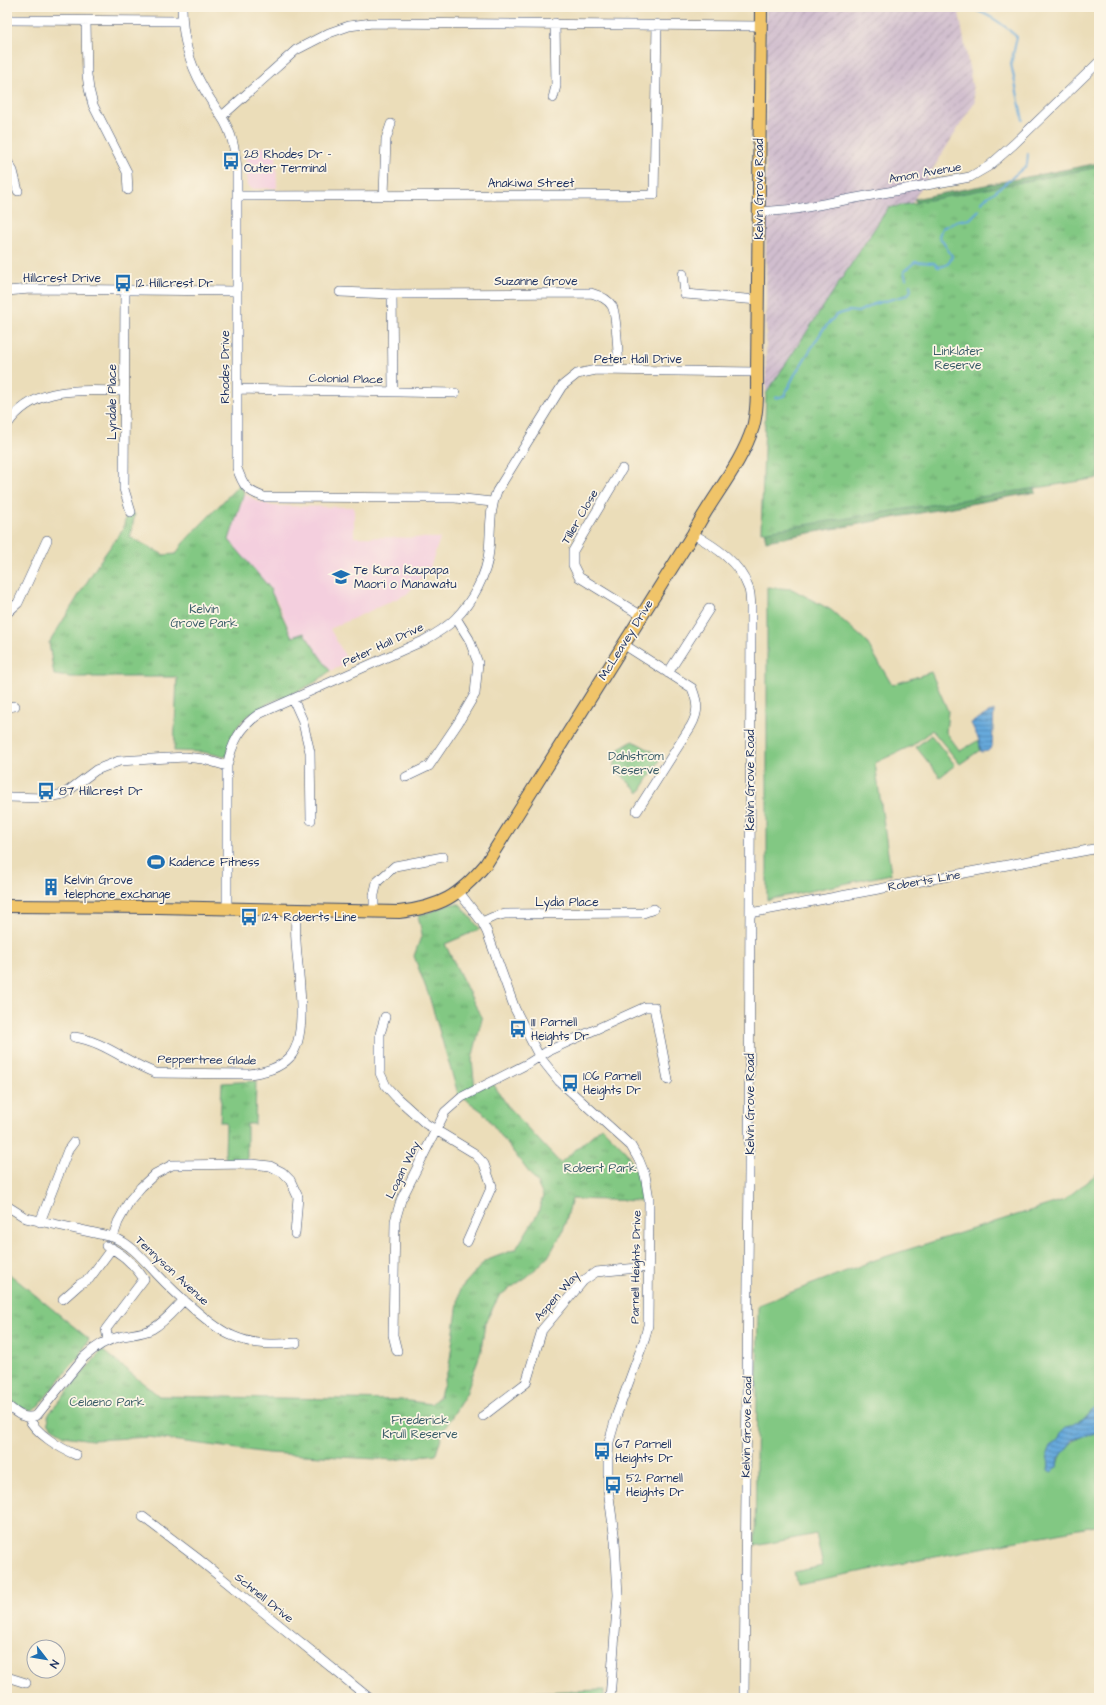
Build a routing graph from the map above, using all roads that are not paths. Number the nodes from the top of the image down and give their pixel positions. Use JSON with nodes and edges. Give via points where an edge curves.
{"nodes":[{"id":1,"x":182,"y":7,"type":"edge"},
{"id":2,"x":761,"y":7,"type":"edge"},
{"id":3,"x":7,"y":20,"type":"edge"},
{"id":4,"x":86,"y":21,"type":"junction"},
{"id":5,"x":182,"y":21,"type":"junction"},
{"id":6,"x":555,"y":24,"type":"junction"},
{"id":7,"x":657,"y":24,"type":"junction"},
{"id":8,"x":761,"y":26,"type":"junction"},
{"id":9,"x":1099,"y":62,"type":"edge"},
{"id":10,"x":552,"y":98,"type":"dead end"},
{"id":11,"x":222,"y":116,"type":"junction"},
{"id":12,"x":391,"y":124,"type":"dead end"},
{"id":13,"x":7,"y":161,"type":"edge"},
{"id":14,"x":128,"y":190,"type":"dead end"},
{"id":15,"x":18,"y":191,"type":"dead end"},
{"id":16,"x":384,"y":195,"type":"junction"},
{"id":17,"x":237,"y":196,"type":"junction"},
{"id":18,"x":760,"y":212,"type":"junction"},
{"id":19,"x":683,"y":274,"type":"dead end"},
{"id":20,"x":7,"y":291,"type":"edge"},
{"id":21,"x":125,"y":291,"type":"junction"},
{"id":22,"x":237,"y":291,"type":"junction"},
{"id":23,"x":340,"y":292,"type":"dead end"},
{"id":24,"x":392,"y":294,"type":"junction"},
{"id":25,"x":758,"y":300,"type":"junction"},
{"id":26,"x":619,"y":369,"type":"junction"},
{"id":27,"x":758,"y":372,"type":"junction"},
{"id":28,"x":238,"y":390,"type":"junction"},
{"id":29,"x":124,"y":391,"type":"junction"},
{"id":30,"x":393,"y":391,"type":"junction"},
{"id":31,"x":455,"y":393,"type":"dead end"},
{"id":32,"x":7,"y":425,"type":"edge"},
{"id":33,"x":622,"y":469,"type":"dead end"},
{"id":34,"x":492,"y":502,"type":"junction"},
{"id":35,"x":131,"y":512,"type":"dead end"},
{"id":36,"x":694,"y":534,"type":"junction"},
{"id":37,"x":47,"y":540,"type":"dead end"},
{"id":38,"x":709,"y":609,"type":"dead end"},
{"id":39,"x":7,"y":613,"type":"edge"},
{"id":40,"x":642,"y":616,"type":"junction"},
{"id":41,"x":456,"y":618,"type":"junction"},
{"id":42,"x":623,"y":644,"type":"junction"},
{"id":43,"x":668,"y":673,"type":"junction"},
{"id":44,"x":293,"y":699,"type":"junction"},
{"id":45,"x":227,"y":766,"type":"junction"},
{"id":46,"x":406,"y":777,"type":"dead end"},
{"id":47,"x":7,"y":797,"type":"edge"},
{"id":48,"x":637,"y":811,"type":"dead end"},
{"id":49,"x":311,"y":820,"type":"dead end"},
{"id":50,"x":1099,"y":848,"type":"edge"},
{"id":51,"x":443,"y":857,"type":"dead end"},
{"id":52,"x":459,"y":892,"type":"junction"},
{"id":53,"x":7,"y":906,"type":"edge"},
{"id":54,"x":227,"y":908,"type":"junction"},
{"id":55,"x":654,"y":909,"type":"dead end"},
{"id":56,"x":296,"y":910,"type":"junction"},
{"id":57,"x":374,"y":911,"type":"junction"},
{"id":58,"x":750,"y":913,"type":"junction"},
{"id":59,"x":482,"y":922,"type":"junction"},
{"id":60,"x":386,"y":1017,"type":"dead end"},
{"id":61,"x":74,"y":1037,"type":"dead end"},
{"id":62,"x":539,"y":1056,"type":"junction"},
{"id":63,"x":668,"y":1080,"type":"dead end"},
{"id":64,"x":436,"y":1131,"type":"junction"},
{"id":65,"x":74,"y":1142,"type":"dead end"},
{"id":66,"x":7,"y":1206,"type":"edge"},
{"id":67,"x":40,"y":1222,"type":"junction"},
{"id":68,"x":295,"y":1234,"type":"dead end"},
{"id":69,"x":113,"y":1237,"type":"junction"},
{"id":70,"x":467,"y":1242,"type":"dead end"},
{"id":71,"x":648,"y":1267,"type":"junction"},
{"id":72,"x":63,"y":1299,"type":"dead end"},
{"id":73,"x":184,"y":1300,"type":"junction"},
{"id":74,"x":108,"y":1340,"type":"junction"},
{"id":75,"x":296,"y":1343,"type":"dead end"},
{"id":76,"x":397,"y":1351,"type":"dead end"},
{"id":77,"x":7,"y":1405,"type":"edge"},
{"id":78,"x":483,"y":1416,"type":"dead end"},
{"id":79,"x":28,"y":1418,"type":"junction"},
{"id":80,"x":76,"y":1455,"type":"dead end"},
{"id":81,"x":143,"y":1517,"type":"dead end"},
{"id":82,"x":7,"y":1677,"type":"edge"},
{"id":83,"x":26,"y":1683,"type":"dead end"},
{"id":84,"x":369,"y":1698,"type":"edge"},
{"id":85,"x":610,"y":1698,"type":"edge"},
{"id":86,"x":744,"y":1698,"type":"edge"}],
"edges":[{"from":1,"to":5,"type":"street","name":"Rhodes Drive"},
{"from":2,"to":8,"type":"main road","name":"Kelvin Grove Road"},
{"from":3,"to":4,"type":"street"},
{"from":4,"to":5,"type":"street"},
{"from":4,"to":14,"type":"street","via":[[89,89],[93,105],[127,172]]},
{"from":5,"to":11,"type":"street","name":"Rhodes Drive","via":[[196,74]]},
{"from":6,"to":7,"type":"street"},
{"from":6,"to":10,"type":"street","via":[[556,86]]},
{"from":6,"to":11,"type":"street","via":[[372,23],[349,26],[329,32],[296,50]]},
{"from":7,"to":8,"type":"street"},
{"from":7,"to":16,"type":"street","name":"Anakiwa Street","via":[[654,195]]},
{"from":8,"to":18,"type":"main road","name":"Kelvin Grove Road"},
{"from":9,"to":18,"type":"street","name":"Amon Avenue","via":[[1014,144],[989,166],[970,177],[796,209]]},
{"from":11,"to":17,"type":"street","name":"Rhodes Drive","via":[[231,135],[235,152]]},
{"from":12,"to":16,"type":"street","via":[[386,139]]},
{"from":13,"to":15,"type":"street","via":[[13,171]]},
{"from":16,"to":17,"type":"street","name":"Anakiwa Street"},
{"from":17,"to":22,"type":"street","name":"Rhodes Drive"},
{"from":18,"to":25,"type":"main road","name":"Kelvin Grove Road"},
{"from":19,"to":25,"type":"street","via":[[685,294]]},
{"from":20,"to":21,"type":"street","name":"Hillcrest Drive"},
{"from":21,"to":22,"type":"street","name":"Hillcrest Drive"},
{"from":21,"to":29,"type":"street","name":"Lyndale Place"},
{"from":22,"to":28,"type":"street","name":"Rhodes Drive"},
{"from":23,"to":24,"type":"street","name":"Suzanne Grove"},
{"from":24,"to":26,"type":"street","name":"Suzanne Grove","via":[[591,293],[603,298],[612,306]]},
{"from":24,"to":30,"type":"street"},
{"from":25,"to":27,"type":"main road","name":"Kelvin Grove Road"},
{"from":26,"to":27,"type":"street","name":"Peter Hall Drive"},
{"from":26,"to":34,"type":"street","name":"Peter Hall Drive","via":[[586,371],[570,378],[562,386],[506,474]]},
{"from":27,"to":36,"type":"main road","name":"McLeavey Drive","via":[[756,414],[748,441]]},
{"from":28,"to":30,"type":"street","name":"Colonial Place"},
{"from":28,"to":34,"type":"street","name":"Rhodes Drive","via":[[237,468],[244,486],[254,493],[264,497],[456,498]]},
{"from":29,"to":32,"type":"street","via":[[60,391],[34,400]]},
{"from":29,"to":35,"type":"street","name":"Lyndale Place","via":[[124,489]]},
{"from":30,"to":31,"type":"street","name":"Colonial Place"},
{"from":33,"to":40,"type":"street","name":"Tiller Close","via":[[576,543],[572,558],[578,577]]},
{"from":34,"to":41,"type":"street","name":"Peter Hall Drive","via":[[489,552],[484,572]]},
{"from":36,"to":40,"type":"main road","name":"McLeavey Drive"},
{"from":36,"to":58,"type":"street","name":"Kelvin Grove Road","via":[[725,554],[749,588]]},
{"from":37,"to":39,"type":"street","via":[[18,603]]},
{"from":38,"to":43,"type":"street"},
{"from":40,"to":42,"type":"main road","name":"McLeavey Drive"},
{"from":41,"to":44,"type":"street","name":"Peter Hall Drive","via":[[438,633],[423,641]]},
{"from":41,"to":46,"type":"street","via":[[469,639],[478,663],[475,694],[429,766]]},
{"from":42,"to":43,"type":"street"},
{"from":42,"to":52,"type":"main road","name":"McLeavey Drive","via":[[506,834],[486,864]]},
{"from":43,"to":48,"type":"street","via":[[692,688],[697,700],[697,715]]},
{"from":44,"to":45,"type":"street","name":"Peter Hall Drive","via":[[250,720],[236,738]]},
{"from":44,"to":49,"type":"street","via":[[302,719],[310,752]]},
{"from":45,"to":47,"type":"street","via":[[185,757],[119,761],[96,770],[64,794],[44,798]]},
{"from":45,"to":54,"type":"street","name":"Peter Hall Drive"},
{"from":50,"to":58,"type":"street","name":"Roberts Line"},
{"from":51,"to":57,"type":"street","via":[[395,866],[377,882]]},
{"from":52,"to":57,"type":"main road","via":[[418,909],[399,912]]},
{"from":52,"to":59,"type":"street","name":"Parnell Heights Drive"},
{"from":53,"to":54,"type":"main road"},
{"from":54,"to":56,"type":"main road"},
{"from":55,"to":59,"type":"street","name":"Lydia Place","via":[[643,913],[505,914],[493,916]]},
{"from":56,"to":57,"type":"main road"},
{"from":56,"to":61,"type":"street","name":"Peppertree Glade","via":[[300,1031],[291,1056],[280,1066],[249,1074],[156,1073],[95,1042]]},
{"from":58,"to":86,"type":"street","name":"Kelvin Grove Road"},
{"from":59,"to":62,"type":"street","name":"Parnell Heights Drive","via":[[515,1009]]},
{"from":60,"to":64,"type":"street","via":[[380,1034],[380,1073],[386,1086],[396,1097]]},
{"from":62,"to":63,"type":"street","name":"Logan Way","via":[[645,1007],[654,1007]]},
{"from":62,"to":64,"type":"street","name":"Logan Way","via":[[458,1100],[445,1112]]},
{"from":62,"to":71,"type":"street","name":"Parnell Heights Drive","via":[[559,1081],[627,1142],[639,1160],[649,1199]]},
{"from":64,"to":70,"type":"street","via":[[474,1154],[484,1164],[492,1186]]},
{"from":64,"to":76,"type":"street","name":"Logan Way","via":[[401,1200],[395,1221],[393,1335]]},
{"from":65,"to":67,"type":"street","via":[[68,1150]]},
{"from":66,"to":67,"type":"street","name":"Tennyson Avenue","via":[[26,1218]]},
{"from":67,"to":69,"type":"street","name":"Tennyson Avenue"},
{"from":68,"to":69,"type":"street","via":[[298,1197],[290,1180],[270,1166],[252,1164],[172,1166],[155,1174],[130,1200]]},
{"from":69,"to":73,"type":"street","name":"Tennyson Avenue","via":[[125,1243],[147,1261]]},
{"from":71,"to":78,"type":"street","name":"Aspen Way","via":[[596,1272],[583,1281],[542,1330],[526,1384]]},
{"from":71,"to":85,"type":"street","name":"Parnell Heights Drive","via":[[649,1298],[645,1338],[613,1428],[608,1458],[608,1489],[615,1541],[618,1595]]},
{"from":72,"to":74,"type":"street","via":[[89,1279],[109,1247],[138,1270],[144,1280],[106,1329]]},
{"from":73,"to":74,"type":"street","via":[[154,1328]]},
{"from":73,"to":75,"type":"street","name":"Tennyson Avenue","via":[[232,1336],[258,1343]]},
{"from":74,"to":79,"type":"street","via":[[84,1357],[37,1415]]},
{"from":77,"to":79,"type":"street"},
{"from":79,"to":80,"type":"street","via":[[31,1424],[62,1449]]},
{"from":81,"to":84,"type":"street","name":"Schnell Drive"},
{"from":82,"to":83,"type":"street"}]}
